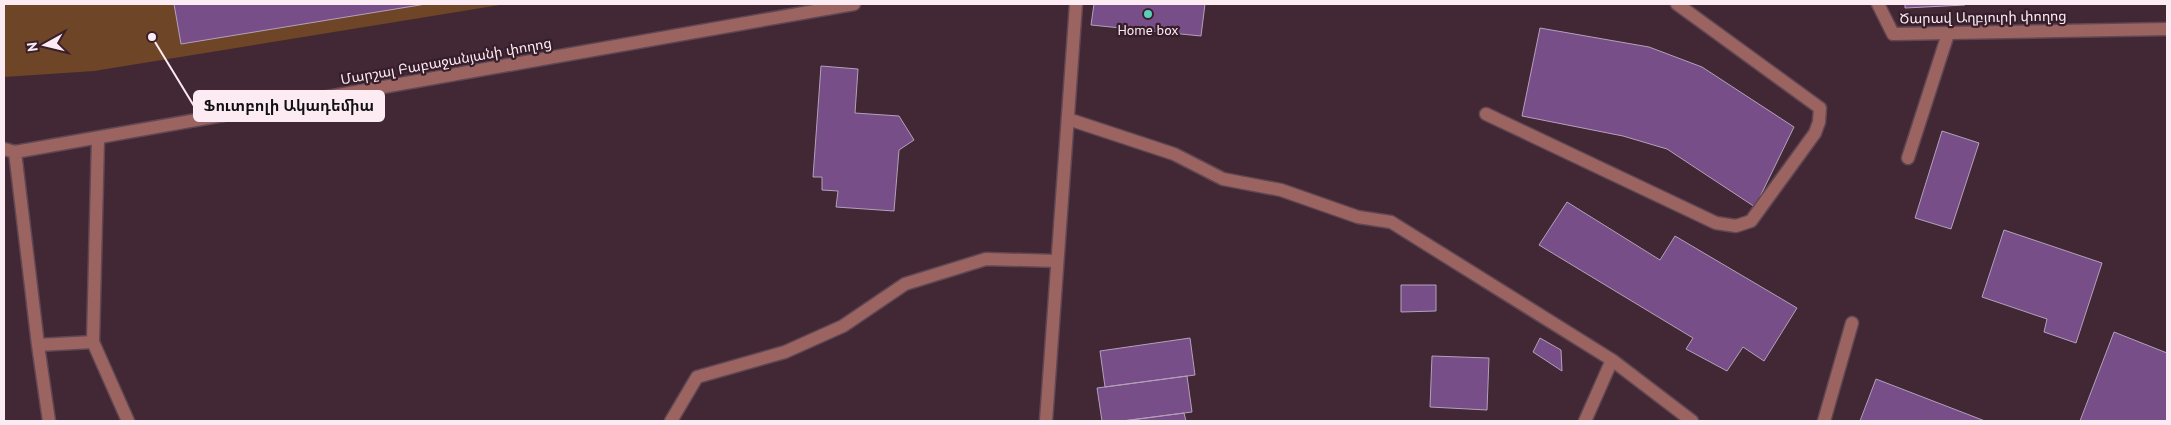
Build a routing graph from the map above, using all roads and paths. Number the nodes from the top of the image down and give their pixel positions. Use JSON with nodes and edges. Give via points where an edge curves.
{"nodes":[{"id":1,"x":854,"y":4,"type":"edge"},
{"id":2,"x":1076,"y":4,"type":"edge"},
{"id":3,"x":1677,"y":4,"type":"edge"},
{"id":4,"x":1878,"y":4,"type":"edge"},
{"id":5,"x":2167,"y":29,"type":"edge"},
{"id":6,"x":1948,"y":34,"type":"junction"},
{"id":7,"x":1486,"y":114,"type":"dead end"},
{"id":8,"x":1068,"y":119,"type":"junction"},
{"id":9,"x":98,"y":139,"type":"junction"},
{"id":10,"x":9,"y":150,"type":"edge"},
{"id":11,"x":1908,"y":158,"type":"dead end"},
{"id":12,"x":1057,"y":261,"type":"junction"},
{"id":13,"x":1852,"y":323,"type":"dead end"},
{"id":14,"x":92,"y":342,"type":"junction"},
{"id":15,"x":38,"y":345,"type":"junction"},
{"id":16,"x":1612,"y":360,"type":"junction"},
{"id":17,"x":49,"y":421,"type":"edge"},
{"id":18,"x":128,"y":421,"type":"edge"},
{"id":19,"x":671,"y":421,"type":"edge"},
{"id":20,"x":1046,"y":421,"type":"edge"},
{"id":21,"x":1585,"y":421,"type":"edge"},
{"id":22,"x":1692,"y":421,"type":"edge"},
{"id":23,"x":1824,"y":421,"type":"edge"}],
"edges":[{"from":1,"to":9,"type":"street","name":"Մարշալ Բաբաջանյանի փողոց"},
{"from":2,"to":8,"type":"street"},
{"from":3,"to":7,"type":"street","via":[[1820,108],[1815,133],[1751,221],[1736,226],[1716,223]]},
{"from":4,"to":6,"type":"street","name":"Ծարավ Աղբյուրի փողոց","via":[[1893,34]]},
{"from":5,"to":6,"type":"street","name":"Ծարավ Աղբյուրի փողոց"},
{"from":6,"to":11,"type":"street"},
{"from":8,"to":12,"type":"street"},
{"from":8,"to":16,"type":"street","via":[[1174,154],[1223,179],[1281,190],[1358,217],[1391,222]]},
{"from":9,"to":10,"type":"street","name":"Մարշալ Բաբաջանյանի փողոց"},
{"from":9,"to":14,"type":"street"},
{"from":10,"to":15,"type":"street"},
{"from":12,"to":19,"type":"street","via":[[986,259],[905,284],[843,326],[785,352],[697,377]]},
{"from":12,"to":20,"type":"street"},
{"from":13,"to":23,"type":"street"},
{"from":14,"to":15,"type":"street"},
{"from":14,"to":18,"type":"street"},
{"from":15,"to":17,"type":"street"},
{"from":16,"to":21,"type":"street"},
{"from":16,"to":22,"type":"street"}]}
